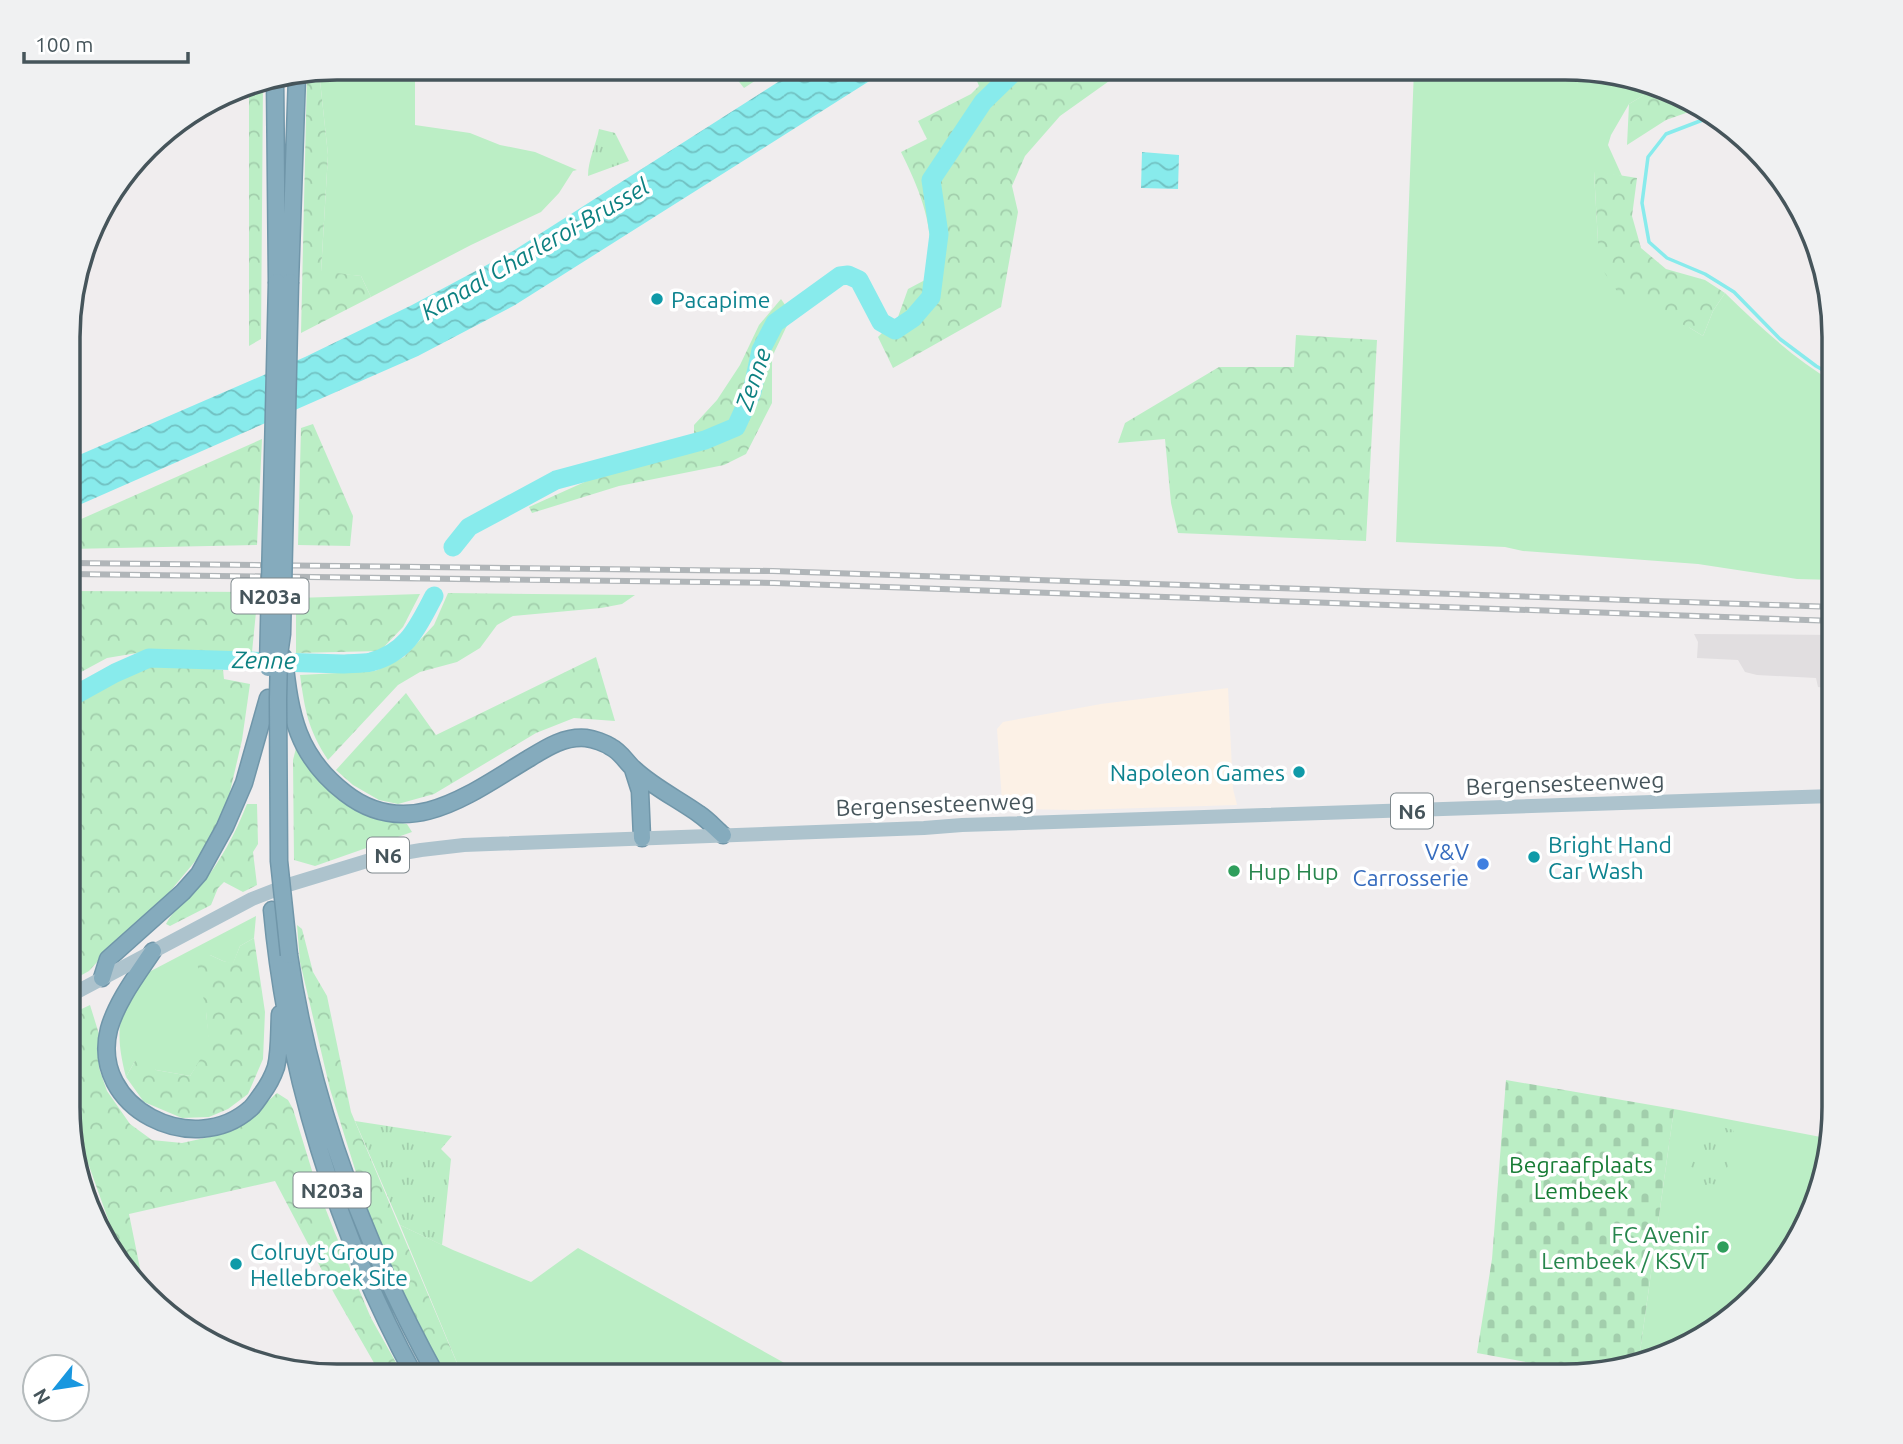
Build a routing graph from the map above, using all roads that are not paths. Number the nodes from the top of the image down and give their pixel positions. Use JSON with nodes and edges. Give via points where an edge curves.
{"nodes":[{"id":1,"x":297,"y":84,"type":"edge"},
{"id":2,"x":275,"y":88,"type":"edge"},
{"id":3,"x":283,"y":282,"type":"junction"},
{"id":4,"x":282,"y":634,"type":"junction"},
{"id":5,"x":268,"y":698,"type":"junction"},
{"id":6,"x":633,"y":769,"type":"junction"},
{"id":7,"x":1822,"y":796,"type":"edge"},
{"id":8,"x":723,"y":835,"type":"junction"},
{"id":9,"x":642,"y":838,"type":"junction"},
{"id":10,"x":153,"y":951,"type":"junction"},
{"id":11,"x":283,"y":955,"type":"junction"},
{"id":12,"x":102,"y":978,"type":"junction"},
{"id":13,"x":80,"y":990,"type":"edge"},
{"id":14,"x":282,"y":994,"type":"junction"},
{"id":15,"x":408,"y":1364,"type":"edge"},
{"id":16,"x":430,"y":1364,"type":"edge"}],
"edges":[{"from":1,"to":3,"type":"highway","number":"N203a"},
{"from":2,"to":3,"type":"highway","number":"N203a"},
{"from":3,"to":4,"type":"highway","number":"N203a","bridge":true},
{"from":3,"to":5,"type":"highway","number":"N203a","bridge":true},
{"from":4,"to":6,"type":"highway","bridge":true,"via":[[289,703],[298,734],[331,782],[376,810],[409,815],[452,803],[562,740],[590,738],[611,746]]},
{"from":4,"to":11,"type":"highway","number":"N203a","bridge":true,"via":[[278,699]]},
{"from":5,"to":11,"type":"highway","number":"N203a","via":[[269,863]]},
{"from":5,"to":12,"type":"highway","via":[[244,783],[199,874],[108,959]]},
{"from":6,"to":8,"type":"highway"},
{"from":6,"to":9,"type":"highway","via":[[640,791]]},
{"from":7,"to":8,"type":"main road","name":"Bergensesteenweg","number":"N6"},
{"from":8,"to":9,"type":"main road","name":"Bergensesteenweg","number":"N6"},
{"from":9,"to":10,"type":"main road","name":"Bergensesteenweg","number":"N6","via":[[464,845],[380,857],[252,899]]},
{"from":10,"to":12,"type":"main road","name":"Bergensesteenweg","number":"N6"},
{"from":10,"to":14,"type":"highway","via":[[117,1008],[107,1052],[120,1090],[138,1110],[175,1128],[197,1130],[231,1120],[251,1108],[276,1068]]},
{"from":11,"to":14,"type":"highway","number":"N203a"},
{"from":11,"to":16,"type":"highway","number":"N203a","via":[[341,1164],[383,1269]]},
{"from":12,"to":13,"type":"main road","name":"Bergensesteenweg","number":"N6"},
{"from":14,"to":15,"type":"highway","number":"N203a","via":[[330,1186],[366,1278]]}]}
